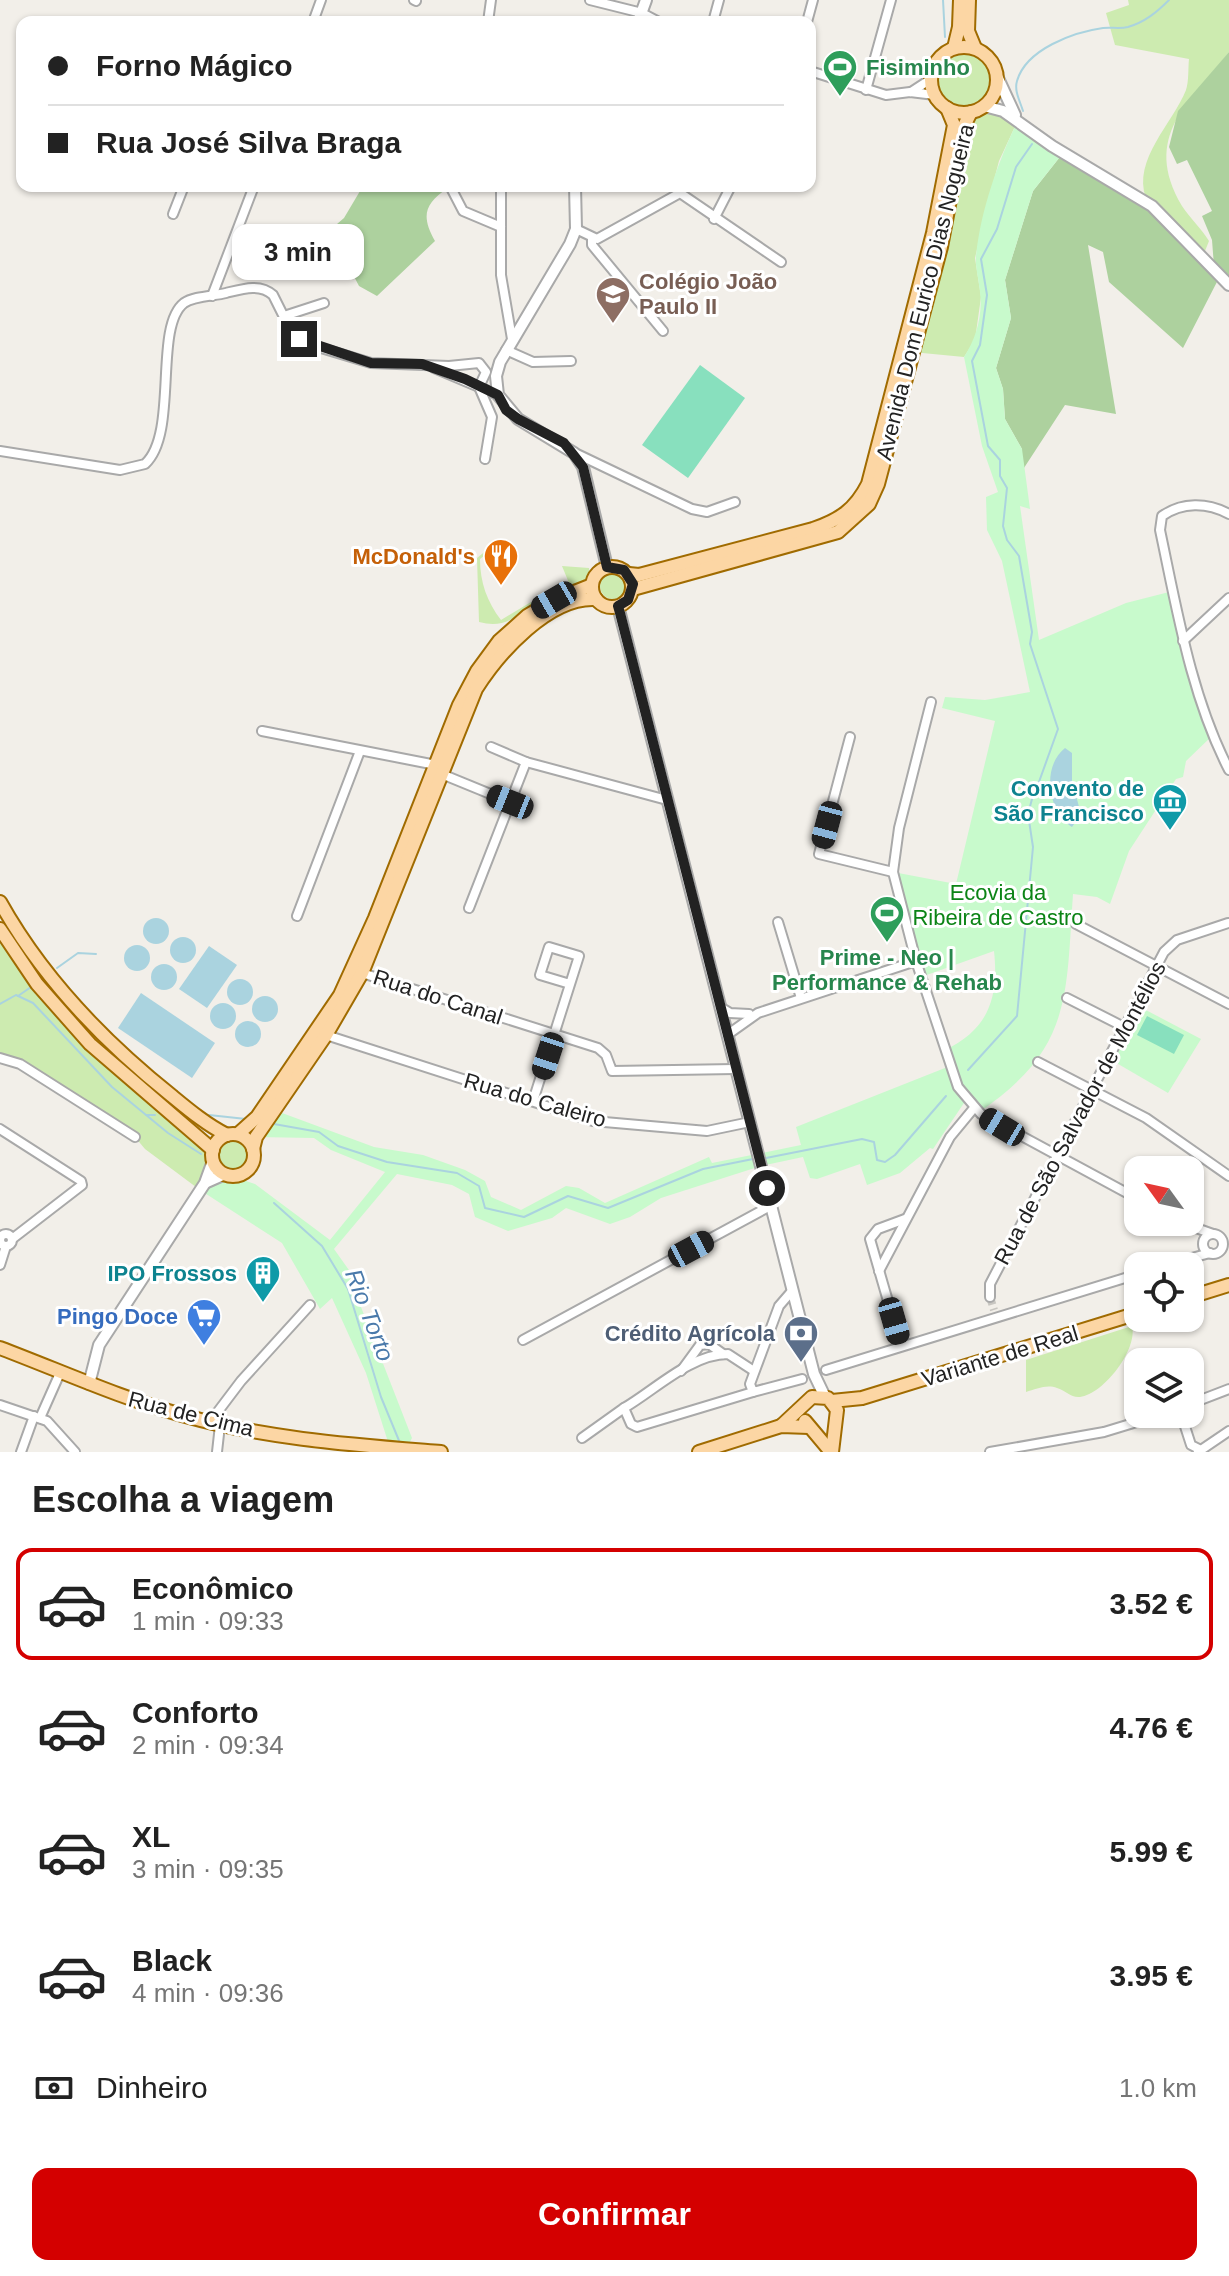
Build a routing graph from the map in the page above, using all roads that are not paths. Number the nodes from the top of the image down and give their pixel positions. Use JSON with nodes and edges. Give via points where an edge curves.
{"nodes":[{"id":1,"x":590,"y":0,"type":"edge"},
{"id":2,"x":891,"y":0,"type":"edge"},
{"id":3,"x":960,"y":0,"type":"edge"},
{"id":4,"x":969,"y":0,"type":"edge"},
{"id":5,"x":632,"y":16,"type":"edge"},
{"id":6,"x":954,"y":48,"type":"junction"},
{"id":7,"x":975,"y":48,"type":"junction"},
{"id":8,"x":816,"y":73,"type":"edge"},
{"id":9,"x":997,"y":76,"type":"junction"},
{"id":10,"x":931,"y":79,"type":"junction"},
{"id":11,"x":866,"y":90,"type":"junction"},
{"id":12,"x":910,"y":92,"type":"junction"},
{"id":13,"x":935,"y":95,"type":"junction"},
{"id":14,"x":984,"y":106,"type":"junction"},
{"id":15,"x":947,"y":108,"type":"junction"},
{"id":16,"x":971,"y":112,"type":"junction"},
{"id":17,"x":1018,"y":120,"type":"junction"},
{"id":18,"x":182,"y":192,"type":"edge"},
{"id":19,"x":252,"y":192,"type":"edge"},
{"id":20,"x":453,"y":192,"type":"edge"},
{"id":21,"x":501,"y":192,"type":"edge"},
{"id":22,"x":575,"y":192,"type":"edge"},
{"id":23,"x":728,"y":192,"type":"edge"},
{"id":24,"x":173,"y":214,"type":"dead end"},
{"id":25,"x":714,"y":219,"type":"junction"},
{"id":26,"x":501,"y":227,"type":"junction"},
{"id":27,"x":576,"y":229,"type":"junction"},
{"id":28,"x":592,"y":239,"type":"junction"},
{"id":29,"x":781,"y":262,"type":"dead end"},
{"id":30,"x":224,"y":272,"type":"junction"},
{"id":31,"x":1229,"y":285,"type":"edge"},
{"id":32,"x":229,"y":292,"type":"junction"},
{"id":33,"x":212,"y":296,"type":"junction"},
{"id":34,"x":324,"y":303,"type":"dead end"},
{"id":35,"x":284,"y":316,"type":"junction"},
{"id":36,"x":663,"y":331,"type":"dead end"},
{"id":37,"x":512,"y":339,"type":"junction"},
{"id":38,"x":506,"y":350,"type":"junction"},
{"id":39,"x":571,"y":361,"type":"dead end"},
{"id":40,"x":422,"y":364,"type":"junction"},
{"id":41,"x":479,"y":387,"type":"junction"},
{"id":42,"x":498,"y":395,"type":"junction"},
{"id":43,"x":0,"y":451,"type":"edge"},
{"id":44,"x":574,"y":453,"type":"junction"},
{"id":45,"x":485,"y":459,"type":"dead end"},
{"id":46,"x":735,"y":502,"type":"dead end"},
{"id":47,"x":1229,"y":514,"type":"edge"},
{"id":48,"x":607,"y":567,"type":"junction"},
{"id":49,"x":629,"y":574,"type":"junction"},
{"id":50,"x":592,"y":585,"type":"junction"},
{"id":51,"x":633,"y":589,"type":"junction"},
{"id":52,"x":1229,"y":598,"type":"edge"},
{"id":53,"x":596,"y":599,"type":"junction"},
{"id":54,"x":618,"y":606,"type":"junction"},
{"id":55,"x":1183,"y":641,"type":"junction"},
{"id":56,"x":931,"y":702,"type":"dead end"},
{"id":57,"x":262,"y":731,"type":"dead end"},
{"id":58,"x":850,"y":737,"type":"dead end"},
{"id":59,"x":491,"y":747,"type":"dead end"},
{"id":60,"x":360,"y":751,"type":"junction"},
{"id":61,"x":526,"y":762,"type":"junction"},
{"id":62,"x":440,"y":770,"type":"junction"},
{"id":63,"x":1229,"y":770,"type":"edge"},
{"id":64,"x":667,"y":800,"type":"junction"},
{"id":65,"x":510,"y":802,"type":"junction"},
{"id":66,"x":893,"y":872,"type":"junction"},
{"id":67,"x":0,"y":902,"type":"edge"},
{"id":68,"x":469,"y":908,"type":"dead end"},
{"id":69,"x":297,"y":916,"type":"dead end"},
{"id":70,"x":778,"y":922,"type":"dead end"},
{"id":71,"x":1229,"y":922,"type":"edge"},
{"id":72,"x":1076,"y":924,"type":"dead end"},
{"id":73,"x":0,"y":929,"type":"edge"},
{"id":74,"x":916,"y":961,"type":"junction"},
{"id":75,"x":1157,"y":966,"type":"junction"},
{"id":76,"x":362,"y":973,"type":"junction"},
{"id":77,"x":570,"y":984,"type":"junction"},
{"id":78,"x":801,"y":998,"type":"junction"},
{"id":79,"x":1067,"y":998,"type":"dead end"},
{"id":80,"x":1229,"y":1004,"type":"edge"},
{"id":81,"x":720,"y":1007,"type":"junction"},
{"id":82,"x":758,"y":1013,"type":"junction"},
{"id":83,"x":1124,"y":1027,"type":"junction"},
{"id":84,"x":555,"y":1034,"type":"junction"},
{"id":85,"x":326,"y":1035,"type":"junction"},
{"id":86,"x":727,"y":1035,"type":"junction"},
{"id":87,"x":0,"y":1058,"type":"edge"},
{"id":88,"x":1038,"y":1062,"type":"dead end"},
{"id":89,"x":735,"y":1069,"type":"junction"},
{"id":90,"x":1091,"y":1090,"type":"junction"},
{"id":91,"x":533,"y":1101,"type":"junction"},
{"id":92,"x":974,"y":1108,"type":"junction"},
{"id":93,"x":750,"y":1122,"type":"junction"},
{"id":94,"x":0,"y":1129,"type":"edge"},
{"id":95,"x":233,"y":1135,"type":"junction"},
{"id":96,"x":135,"y":1137,"type":"dead end"},
{"id":97,"x":253,"y":1149,"type":"junction"},
{"id":98,"x":213,"y":1155,"type":"junction"},
{"id":99,"x":1057,"y":1156,"type":"junction"},
{"id":100,"x":225,"y":1174,"type":"junction"},
{"id":101,"x":1229,"y":1176,"type":"edge"},
{"id":102,"x":205,"y":1183,"type":"junction"},
{"id":103,"x":1124,"y":1192,"type":"edge"},
{"id":104,"x":772,"y":1205,"type":"junction"},
{"id":105,"x":906,"y":1219,"type":"junction"},
{"id":106,"x":1204,"y":1230,"type":"edge"},
{"id":107,"x":1214,"y":1234,"type":"junction"},
{"id":108,"x":1198,"y":1236,"type":"edge"},
{"id":109,"x":5,"y":1238,"type":"edge"},
{"id":110,"x":1225,"y":1243,"type":"edge"},
{"id":111,"x":890,"y":1247,"type":"junction"},
{"id":112,"x":1205,"y":1248,"type":"junction"},
{"id":113,"x":873,"y":1250,"type":"junction"},
{"id":114,"x":1197,"y":1252,"type":"edge"},
{"id":115,"x":0,"y":1265,"type":"edge"},
{"id":116,"x":879,"y":1271,"type":"junction"},
{"id":117,"x":1124,"y":1278,"type":"edge"},
{"id":118,"x":1229,"y":1285,"type":"edge"},
{"id":119,"x":792,"y":1291,"type":"junction"},
{"id":120,"x":1204,"y":1293,"type":"edge"},
{"id":121,"x":990,"y":1297,"type":"tunnel mouth"},
{"id":122,"x":310,"y":1305,"type":"dead end"},
{"id":123,"x":1124,"y":1317,"type":"edge"},
{"id":124,"x":523,"y":1340,"type":"dead end"},
{"id":125,"x":901,"y":1346,"type":"junction"},
{"id":126,"x":0,"y":1348,"type":"edge"},
{"id":127,"x":723,"y":1354,"type":"junction"},
{"id":128,"x":826,"y":1370,"type":"dead end"},
{"id":129,"x":681,"y":1371,"type":"junction"},
{"id":130,"x":754,"y":1371,"type":"junction"},
{"id":131,"x":57,"y":1372,"type":"junction"},
{"id":132,"x":814,"y":1374,"type":"junction"},
{"id":133,"x":802,"y":1379,"type":"dead end"},
{"id":134,"x":85,"y":1382,"type":"junction"},
{"id":135,"x":1229,"y":1389,"type":"edge"},
{"id":136,"x":753,"y":1392,"type":"junction"},
{"id":137,"x":862,"y":1398,"type":"junction"},
{"id":138,"x":828,"y":1399,"type":"junction"},
{"id":139,"x":1204,"y":1399,"type":"edge"},
{"id":140,"x":806,"y":1404,"type":"junction"},
{"id":141,"x":0,"y":1405,"type":"edge"},
{"id":142,"x":624,"y":1408,"type":"junction"},
{"id":143,"x":37,"y":1417,"type":"junction"},
{"id":144,"x":835,"y":1420,"type":"junction"},
{"id":145,"x":218,"y":1424,"type":"junction"},
{"id":146,"x":781,"y":1426,"type":"junction"},
{"id":147,"x":1124,"y":1426,"type":"edge"},
{"id":148,"x":1186,"y":1428,"type":"edge"},
{"id":149,"x":812,"y":1429,"type":"junction"},
{"id":150,"x":1228,"y":1432,"type":"edge"},
{"id":151,"x":582,"y":1438,"type":"dead end"},
{"id":152,"x":1045,"y":1441,"type":"junction"},
{"id":153,"x":62,"y":1442,"type":"junction"},
{"id":154,"x":1229,"y":1443,"type":"edge"},
{"id":155,"x":1199,"y":1451,"type":"edge"},
{"id":156,"x":21,"y":1452,"type":"edge"},
{"id":157,"x":59,"y":1452,"type":"edge"},
{"id":158,"x":75,"y":1452,"type":"edge"},
{"id":159,"x":217,"y":1452,"type":"edge"},
{"id":160,"x":441,"y":1452,"type":"edge"},
{"id":161,"x":699,"y":1452,"type":"edge"},
{"id":162,"x":831,"y":1452,"type":"edge"},
{"id":163,"x":990,"y":1452,"type":"edge"},
{"id":164,"x":1055,"y":1452,"type":"edge"}],
"edges":[{"from":1,"to":5,"type":"street"},
{"from":2,"to":11,"type":"street"},
{"from":3,"to":6,"type":"main road"},
{"from":4,"to":7,"type":"main road","via":[[968,31]]},
{"from":6,"to":7,"type":"main road"},
{"from":6,"to":10,"type":"main road","via":[[938,59]]},
{"from":7,"to":9,"type":"main road","via":[[990,60]]},
{"from":8,"to":11,"type":"street"},
{"from":9,"to":14,"type":"main road","via":[[994,93]]},
{"from":9,"to":17,"type":"street"},
{"from":10,"to":12,"type":"street"},
{"from":10,"to":13,"type":"main road"},
{"from":11,"to":12,"type":"street","via":[[886,95]]},
{"from":12,"to":13,"type":"street"},
{"from":13,"to":15,"type":"main road"},
{"from":14,"to":16,"type":"main road"},
{"from":14,"to":17,"type":"street"},
{"from":15,"to":16,"type":"main road"},
{"from":15,"to":49,"type":"main road","name":"Avenida Dom Eurico Dias Nogueira","via":[[954,125],[933,233],[861,500],[836,521],[813,529]]},
{"from":16,"to":51,"type":"main road","name":"Avenida Dom Eurico Dias Nogueira","via":[[964,122],[941,247],[869,504],[838,532]]},
{"from":17,"to":31,"type":"street","via":[[1152,206]]},
{"from":18,"to":24,"type":"street"},
{"from":19,"to":30,"type":"street"},
{"from":20,"to":26,"type":"street","via":[[463,211]]},
{"from":21,"to":26,"type":"street"},
{"from":22,"to":27,"type":"street"},
{"from":23,"to":25,"type":"street"},
{"from":25,"to":28,"type":"street","via":[[680,193]]},
{"from":25,"to":29,"type":"street"},
{"from":26,"to":37,"type":"street","via":[[501,275]]},
{"from":27,"to":28,"type":"street"},
{"from":27,"to":37,"type":"street"},
{"from":28,"to":36,"type":"street"},
{"from":30,"to":32,"type":"street"},
{"from":30,"to":33,"type":"street"},
{"from":32,"to":33,"type":"street"},
{"from":32,"to":35,"type":"street","via":[[263,288]]},
{"from":33,"to":43,"type":"street","via":[[185,302],[176,319],[160,439],[145,464],[120,470]]},
{"from":34,"to":35,"type":"street"},
{"from":35,"to":40,"type":"street","via":[[299,339],[311,345],[371,363]]},
{"from":37,"to":38,"type":"street"},
{"from":38,"to":39,"type":"street","via":[[533,362]]},
{"from":38,"to":42,"type":"street","via":[[496,376]]},
{"from":40,"to":41,"type":"street"},
{"from":40,"to":41,"type":"street","via":[[479,363],[486,372]]},
{"from":41,"to":42,"type":"street"},
{"from":41,"to":45,"type":"street","via":[[492,417]]},
{"from":42,"to":44,"type":"street","via":[[506,410]]},
{"from":44,"to":46,"type":"street","via":[[692,509],[707,512]]},
{"from":44,"to":48,"type":"street","via":[[583,467]]},
{"from":47,"to":55,"type":"street","via":[[1198,505],[1176,506],[1162,516],[1160,530]]},
{"from":48,"to":49,"type":"main road"},
{"from":48,"to":50,"type":"main road"},
{"from":49,"to":51,"type":"main road"},
{"from":50,"to":53,"type":"main road"},
{"from":50,"to":62,"type":"main road","via":[[539,609],[499,641],[471,682]]},
{"from":51,"to":54,"type":"main road"},
{"from":52,"to":55,"type":"street"},
{"from":53,"to":54,"type":"main road"},
{"from":53,"to":62,"type":"main road","via":[[548,615],[494,661]]},
{"from":54,"to":64,"type":"street"},
{"from":55,"to":63,"type":"street","via":[[1212,736]]},
{"from":56,"to":66,"type":"street"},
{"from":57,"to":60,"type":"street"},
{"from":58,"to":66,"type":"street","via":[[819,854]]},
{"from":59,"to":61,"type":"street"},
{"from":60,"to":62,"type":"street"},
{"from":60,"to":69,"type":"street"},
{"from":61,"to":64,"type":"street"},
{"from":61,"to":65,"type":"street"},
{"from":62,"to":65,"type":"street"},
{"from":62,"to":76,"type":"main road"},
{"from":62,"to":95,"type":"main road","via":[[340,995],[257,1117]]},
{"from":64,"to":81,"type":"street"},
{"from":65,"to":68,"type":"street"},
{"from":66,"to":74,"type":"street"},
{"from":67,"to":95,"type":"main road","via":[[40,965],[102,1035],[150,1078]]},
{"from":70,"to":78,"type":"street"},
{"from":71,"to":75,"type":"street","name":"Rua de São Salvador de Montélios","via":[[1177,940]]},
{"from":72,"to":75,"type":"street"},
{"from":73,"to":98,"type":"main road","via":[[28,972],[90,1044]]},
{"from":74,"to":78,"type":"street"},
{"from":74,"to":92,"type":"street","via":[[955,1079]]},
{"from":75,"to":80,"type":"street"},
{"from":75,"to":83,"type":"street","name":"Rua de São Salvador de Montélios"},
{"from":76,"to":84,"type":"street","name":"Rua do Canal"},
{"from":76,"to":85,"type":"main road"},
{"from":77,"to":77,"type":"street","via":[[579,956],[549,947],[540,975]]},
{"from":77,"to":84,"type":"street"},
{"from":78,"to":82,"type":"street"},
{"from":79,"to":83,"type":"street"},
{"from":81,"to":82,"type":"street","via":[[740,1015]]},
{"from":81,"to":86,"type":"street"},
{"from":82,"to":86,"type":"street"},
{"from":83,"to":90,"type":"street","name":"Rua de São Salvador de Montélios"},
{"from":84,"to":89,"type":"street","name":"Rua do Canal","via":[[598,1048],[612,1071]]},
{"from":84,"to":91,"type":"street"},
{"from":85,"to":91,"type":"street","name":"Rua do Caleiro"},
{"from":85,"to":97,"type":"main road"},
{"from":86,"to":89,"type":"street"},
{"from":87,"to":96,"type":"street","via":[[20,1064]]},
{"from":88,"to":90,"type":"street"},
{"from":89,"to":93,"type":"street"},
{"from":90,"to":99,"type":"street","name":"Rua de São Salvador de Montélios"},
{"from":90,"to":101,"type":"street","via":[[1146,1118]]},
{"from":91,"to":93,"type":"street","name":"Rua do Caleiro","via":[[593,1121],[707,1131]]},
{"from":92,"to":99,"type":"street"},
{"from":92,"to":105,"type":"street","via":[[950,1137]]},
{"from":93,"to":104,"type":"street"},
{"from":94,"to":109,"type":"street","via":[[82,1185]]},
{"from":95,"to":97,"type":"main road"},
{"from":95,"to":98,"type":"main road"},
{"from":97,"to":100,"type":"main road","via":[[253,1162],[245,1172]]},
{"from":98,"to":100,"type":"main road"},
{"from":98,"to":102,"type":"street"},
{"from":99,"to":103,"type":"street"},
{"from":99,"to":121,"type":"street","name":"Rua de São Salvador de Montélios","via":[[990,1284]]},
{"from":100,"to":102,"type":"street"},
{"from":102,"to":134,"type":"street","via":[[99,1345]]},
{"from":104,"to":119,"type":"street"},
{"from":104,"to":124,"type":"street"},
{"from":105,"to":111,"type":"street"},
{"from":105,"to":113,"type":"street","via":[[878,1229],[870,1239]]},
{"from":106,"to":107,"type":"street"},
{"from":107,"to":110,"type":"street"},
{"from":107,"to":112,"type":"street","via":[[1207,1236]]},
{"from":108,"to":112,"type":"street"},
{"from":109,"to":115,"type":"street"},
{"from":110,"to":112,"type":"street","via":[[1218,1251]]},
{"from":111,"to":113,"type":"street"},
{"from":111,"to":116,"type":"street"},
{"from":112,"to":114,"type":"street"},
{"from":113,"to":116,"type":"street"},
{"from":116,"to":125,"type":"street"},
{"from":117,"to":125,"type":"street"},
{"from":118,"to":120,"type":"main road"},
{"from":119,"to":130,"type":"street","via":[[779,1306]]},
{"from":119,"to":132,"type":"street"},
{"from":122,"to":145,"type":"street","via":[[241,1381],[222,1408]]},
{"from":123,"to":137,"type":"main road","name":"Variante de Real"},
{"from":125,"to":128,"type":"street"},
{"from":126,"to":131,"type":"main road","name":"Rua de Cima"},
{"from":127,"to":129,"type":"street"},
{"from":127,"to":129,"type":"street","via":[[709,1344],[700,1345]]},
{"from":127,"to":130,"type":"street"},
{"from":129,"to":142,"type":"street"},
{"from":130,"to":136,"type":"street"},
{"from":131,"to":134,"type":"main road","name":"Rua de Cima"},
{"from":131,"to":143,"type":"street"},
{"from":132,"to":138,"type":"street"},
{"from":132,"to":140,"type":"street"},
{"from":133,"to":136,"type":"street"},
{"from":134,"to":145,"type":"main road","name":"Rua de Cima"},
{"from":135,"to":139,"type":"street"},
{"from":136,"to":142,"type":"street","via":[[637,1427]]},
{"from":137,"to":138,"type":"main road","name":"Variante de Real"},
{"from":137,"to":144,"type":"main road","name":"Variante de Real"},
{"from":138,"to":140,"type":"main road","via":[[816,1396]]},
{"from":138,"to":144,"type":"main road"},
{"from":140,"to":146,"type":"main road"},
{"from":140,"to":149,"type":"main road","via":[[803,1417]]},
{"from":141,"to":143,"type":"street"},
{"from":142,"to":151,"type":"street"},
{"from":143,"to":153,"type":"street","via":[[47,1421]]},
{"from":143,"to":156,"type":"street"},
{"from":144,"to":149,"type":"main road"},
{"from":144,"to":162,"type":"main road"},
{"from":145,"to":159,"type":"street"},
{"from":145,"to":160,"type":"main road","name":"Rua de Cima"},
{"from":146,"to":149,"type":"main road"},
{"from":146,"to":161,"type":"main road"},
{"from":147,"to":152,"type":"street"},
{"from":148,"to":155,"type":"street"},
{"from":149,"to":162,"type":"main road"},
{"from":150,"to":154,"type":"street"},
{"from":150,"to":155,"type":"street"},
{"from":152,"to":163,"type":"street"},
{"from":152,"to":164,"type":"street"},
{"from":153,"to":157,"type":"street"},
{"from":153,"to":158,"type":"street"}]}
